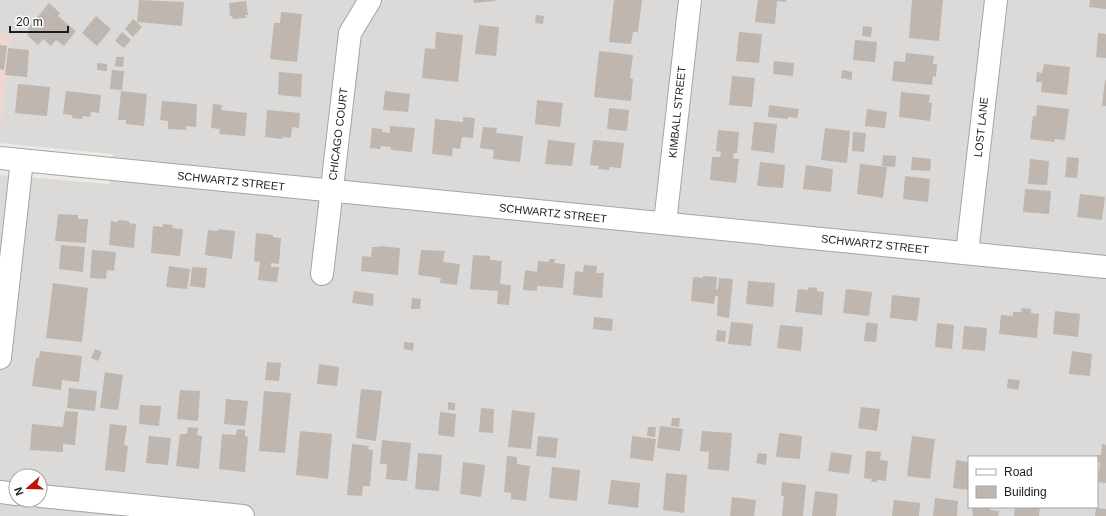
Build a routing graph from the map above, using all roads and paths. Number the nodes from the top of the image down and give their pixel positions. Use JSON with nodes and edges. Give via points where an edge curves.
{"nodes":[{"id":1,"x":370,"y":0,"type":"edge"},
{"id":2,"x":690,"y":0,"type":"edge"},
{"id":3,"x":996,"y":0,"type":"edge"},
{"id":4,"x":0,"y":158,"type":"edge"},
{"id":5,"x":22,"y":160,"type":"junction"},
{"id":6,"x":331,"y":191,"type":"junction"},
{"id":7,"x":665,"y":224,"type":"junction"},
{"id":8,"x":967,"y":253,"type":"junction"},
{"id":9,"x":1106,"y":267,"type":"edge"},
{"id":10,"x":322,"y":274,"type":"dead end"},
{"id":11,"x":0,"y":358,"type":"edge"},
{"id":12,"x":48,"y":497,"type":"edge"},
{"id":13,"x":243,"y":516,"type":"edge"}],
"edges":[{"from":1,"to":6,"type":"street","name":"CHICAGO COURT","via":[[350,33]]},
{"from":2,"to":7,"type":"street","name":"KIMBALL STREET"},
{"from":3,"to":8,"type":"street","name":"LOST LANE"},
{"from":4,"to":5,"type":"street","name":"SCHWARTZ STREET"},
{"from":5,"to":6,"type":"street","name":"SCHWARTZ STREET"},
{"from":5,"to":11,"type":"street"},
{"from":6,"to":7,"type":"street","name":"SCHWARTZ STREET"},
{"from":6,"to":10,"type":"street","name":"CHICAGO COURT"},
{"from":7,"to":8,"type":"street","name":"SCHWARTZ STREET"},
{"from":8,"to":9,"type":"street","name":"SCHWARTZ STREET"},
{"from":12,"to":13,"type":"street"}]}
